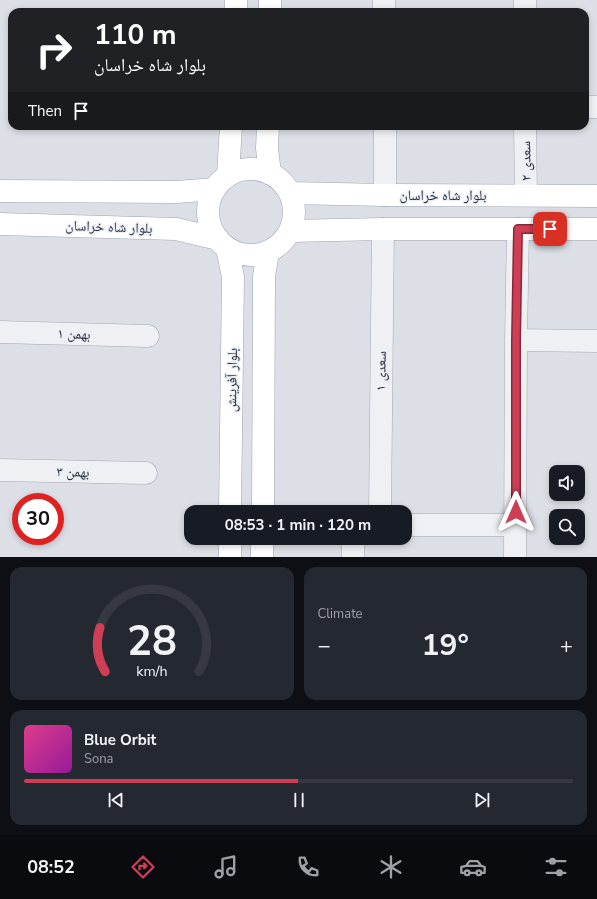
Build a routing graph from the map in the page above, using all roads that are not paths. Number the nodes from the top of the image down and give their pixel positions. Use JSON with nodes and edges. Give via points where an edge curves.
{"nodes":[{"id":1,"x":230,"y":130,"type":"edge"},
{"id":2,"x":268,"y":130,"type":"edge"},
{"id":3,"x":385,"y":130,"type":"edge"},
{"id":4,"x":525,"y":130,"type":"edge"},
{"id":5,"x":270,"y":174,"type":"junction"},
{"id":6,"x":222,"y":182,"type":"junction"},
{"id":7,"x":0,"y":191,"type":"edge"},
{"id":8,"x":290,"y":193,"type":"junction"},
{"id":9,"x":385,"y":196,"type":"junction"},
{"id":10,"x":526,"y":196,"type":"junction"},
{"id":11,"x":597,"y":196,"type":"edge"},
{"id":12,"x":0,"y":224,"type":"edge"},
{"id":13,"x":383,"y":229,"type":"junction"},
{"id":14,"x":518,"y":229,"type":"junction"},
{"id":15,"x":597,"y":229,"type":"edge"},
{"id":16,"x":290,"y":231,"type":"junction"},
{"id":17,"x":222,"y":244,"type":"junction"},
{"id":18,"x":268,"y":251,"type":"junction"},
{"id":19,"x":0,"y":332,"type":"edge"},
{"id":20,"x":148,"y":336,"type":"dead end"},
{"id":21,"x":516,"y":340,"type":"junction"},
{"id":22,"x":597,"y":341,"type":"edge"},
{"id":23,"x":0,"y":470,"type":"edge"},
{"id":24,"x":146,"y":473,"type":"dead end"},
{"id":25,"x":230,"y":505,"type":"edge"},
{"id":26,"x":262,"y":505,"type":"edge"},
{"id":27,"x":380,"y":505,"type":"edge"},
{"id":28,"x":412,"y":524,"type":"edge"},
{"id":29,"x":516,"y":525,"type":"junction"},
{"id":30,"x":230,"y":545,"type":"edge"},
{"id":31,"x":262,"y":545,"type":"edge"},
{"id":32,"x":353,"y":545,"type":"edge"},
{"id":33,"x":230,"y":557,"type":"edge"},
{"id":34,"x":262,"y":557,"type":"edge"},
{"id":35,"x":353,"y":557,"type":"edge"},
{"id":36,"x":515,"y":557,"type":"edge"}],
"edges":[{"from":1,"to":6,"type":"main road"},
{"from":2,"to":5,"type":"main road"},
{"from":3,"to":9,"type":"street"},
{"from":4,"to":10,"type":"street","name":"سعدی ۲"},
{"from":5,"to":6,"type":"main road","via":[[252,169],[240,170]]},
{"from":5,"to":8,"type":"main road","via":[[284,184]]},
{"from":6,"to":7,"type":"main road","via":[[178,192]]},
{"from":6,"to":17,"type":"main road","via":[[212,194],[208,205],[211,229]]},
{"from":8,"to":9,"type":"main road","name":"بلوار شاه خراسان"},
{"from":8,"to":16,"type":"main road","via":[[294,219]]},
{"from":9,"to":10,"type":"main road","name":"بلوار شاه خراسان"},
{"from":10,"to":11,"type":"main road","name":"بلوار شاه خراسان"},
{"from":12,"to":17,"type":"main road","name":"بلوار شاه خراسان","via":[[176,229]]},
{"from":13,"to":14,"type":"main road"},
{"from":13,"to":16,"type":"main road"},
{"from":13,"to":27,"type":"street","name":"سعدی ۱"},
{"from":14,"to":15,"type":"main road"},
{"from":14,"to":21,"type":"street"},
{"from":16,"to":18,"type":"main road","via":[[283,241]]},
{"from":17,"to":18,"type":"main road","via":[[238,253],[250,255]]},
{"from":17,"to":25,"type":"main road","name":"بلوار آفرینش","via":[[233,277]]},
{"from":18,"to":26,"type":"main road","via":[[264,277]]},
{"from":19,"to":20,"type":"street","name":"بهمن ۱"},
{"from":21,"to":22,"type":"street"},
{"from":21,"to":29,"type":"street"},
{"from":23,"to":24,"type":"street","name":"بهمن ۳"},
{"from":28,"to":29,"type":"street"},
{"from":29,"to":36,"type":"street"},
{"from":30,"to":33,"type":"main road"},
{"from":31,"to":34,"type":"main road"},
{"from":32,"to":35,"type":"street"}]}
